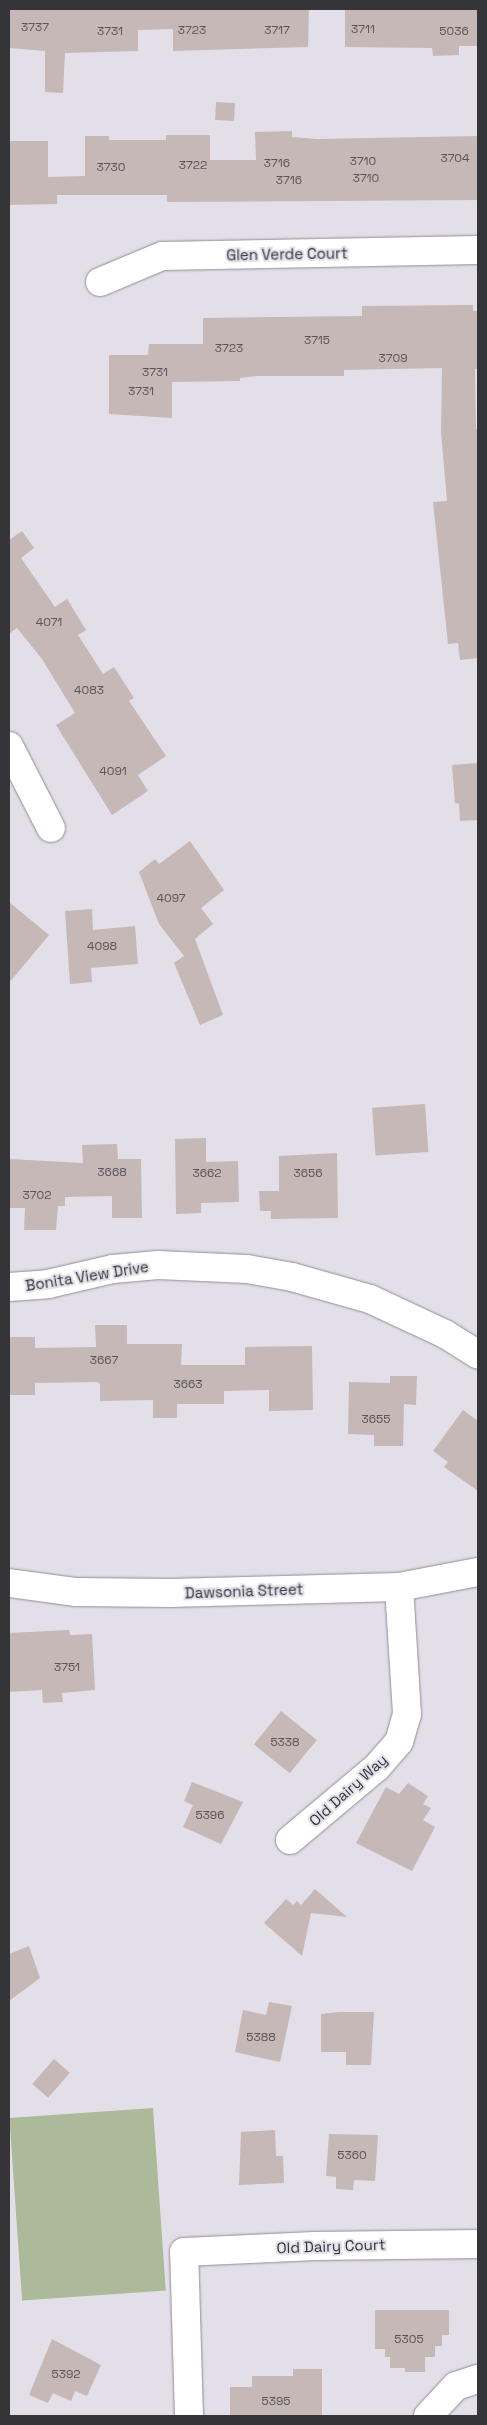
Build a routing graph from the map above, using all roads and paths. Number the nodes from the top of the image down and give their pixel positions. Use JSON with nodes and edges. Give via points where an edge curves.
{"nodes":[{"id":1,"x":478,"y":250,"type":"edge"},
{"id":2,"x":100,"y":282,"type":"dead end"},
{"id":3,"x":9,"y":746,"type":"edge"},
{"id":4,"x":51,"y":828,"type":"dead end"},
{"id":5,"x":9,"y":1287,"type":"edge"},
{"id":6,"x":478,"y":1355,"type":"edge"},
{"id":7,"x":478,"y":1572,"type":"edge"},
{"id":8,"x":9,"y":1583,"type":"edge"},
{"id":9,"x":399,"y":1587,"type":"junction"},
{"id":10,"x":290,"y":1840,"type":"dead end"},
{"id":11,"x":478,"y":2244,"type":"edge"},
{"id":12,"x":478,"y":2378,"type":"edge"},
{"id":13,"x":189,"y":2416,"type":"edge"},
{"id":14,"x":428,"y":2416,"type":"edge"}],
"edges":[{"from":1,"to":2,"type":"street","name":"Glen Verde Court","via":[[162,256]]},
{"from":3,"to":4,"type":"street"},
{"from":5,"to":6,"type":"street","name":"Bonita View Drive","via":[[48,1284],[113,1269],[158,1265],[247,1269],[292,1276],[370,1299],[445,1334]]},
{"from":7,"to":9,"type":"street","name":"Dawsonia Street"},
{"from":8,"to":9,"type":"street","name":"Dawsonia Street","via":[[76,1592],[170,1593]]},
{"from":9,"to":10,"type":"street","name":"Old Dairy Way","via":[[407,1714],[399,1742],[377,1767]]},
{"from":11,"to":13,"type":"street","name":"Old Dairy Court","via":[[184,2252]]},
{"from":12,"to":14,"type":"street","via":[[456,2386]]}]}
